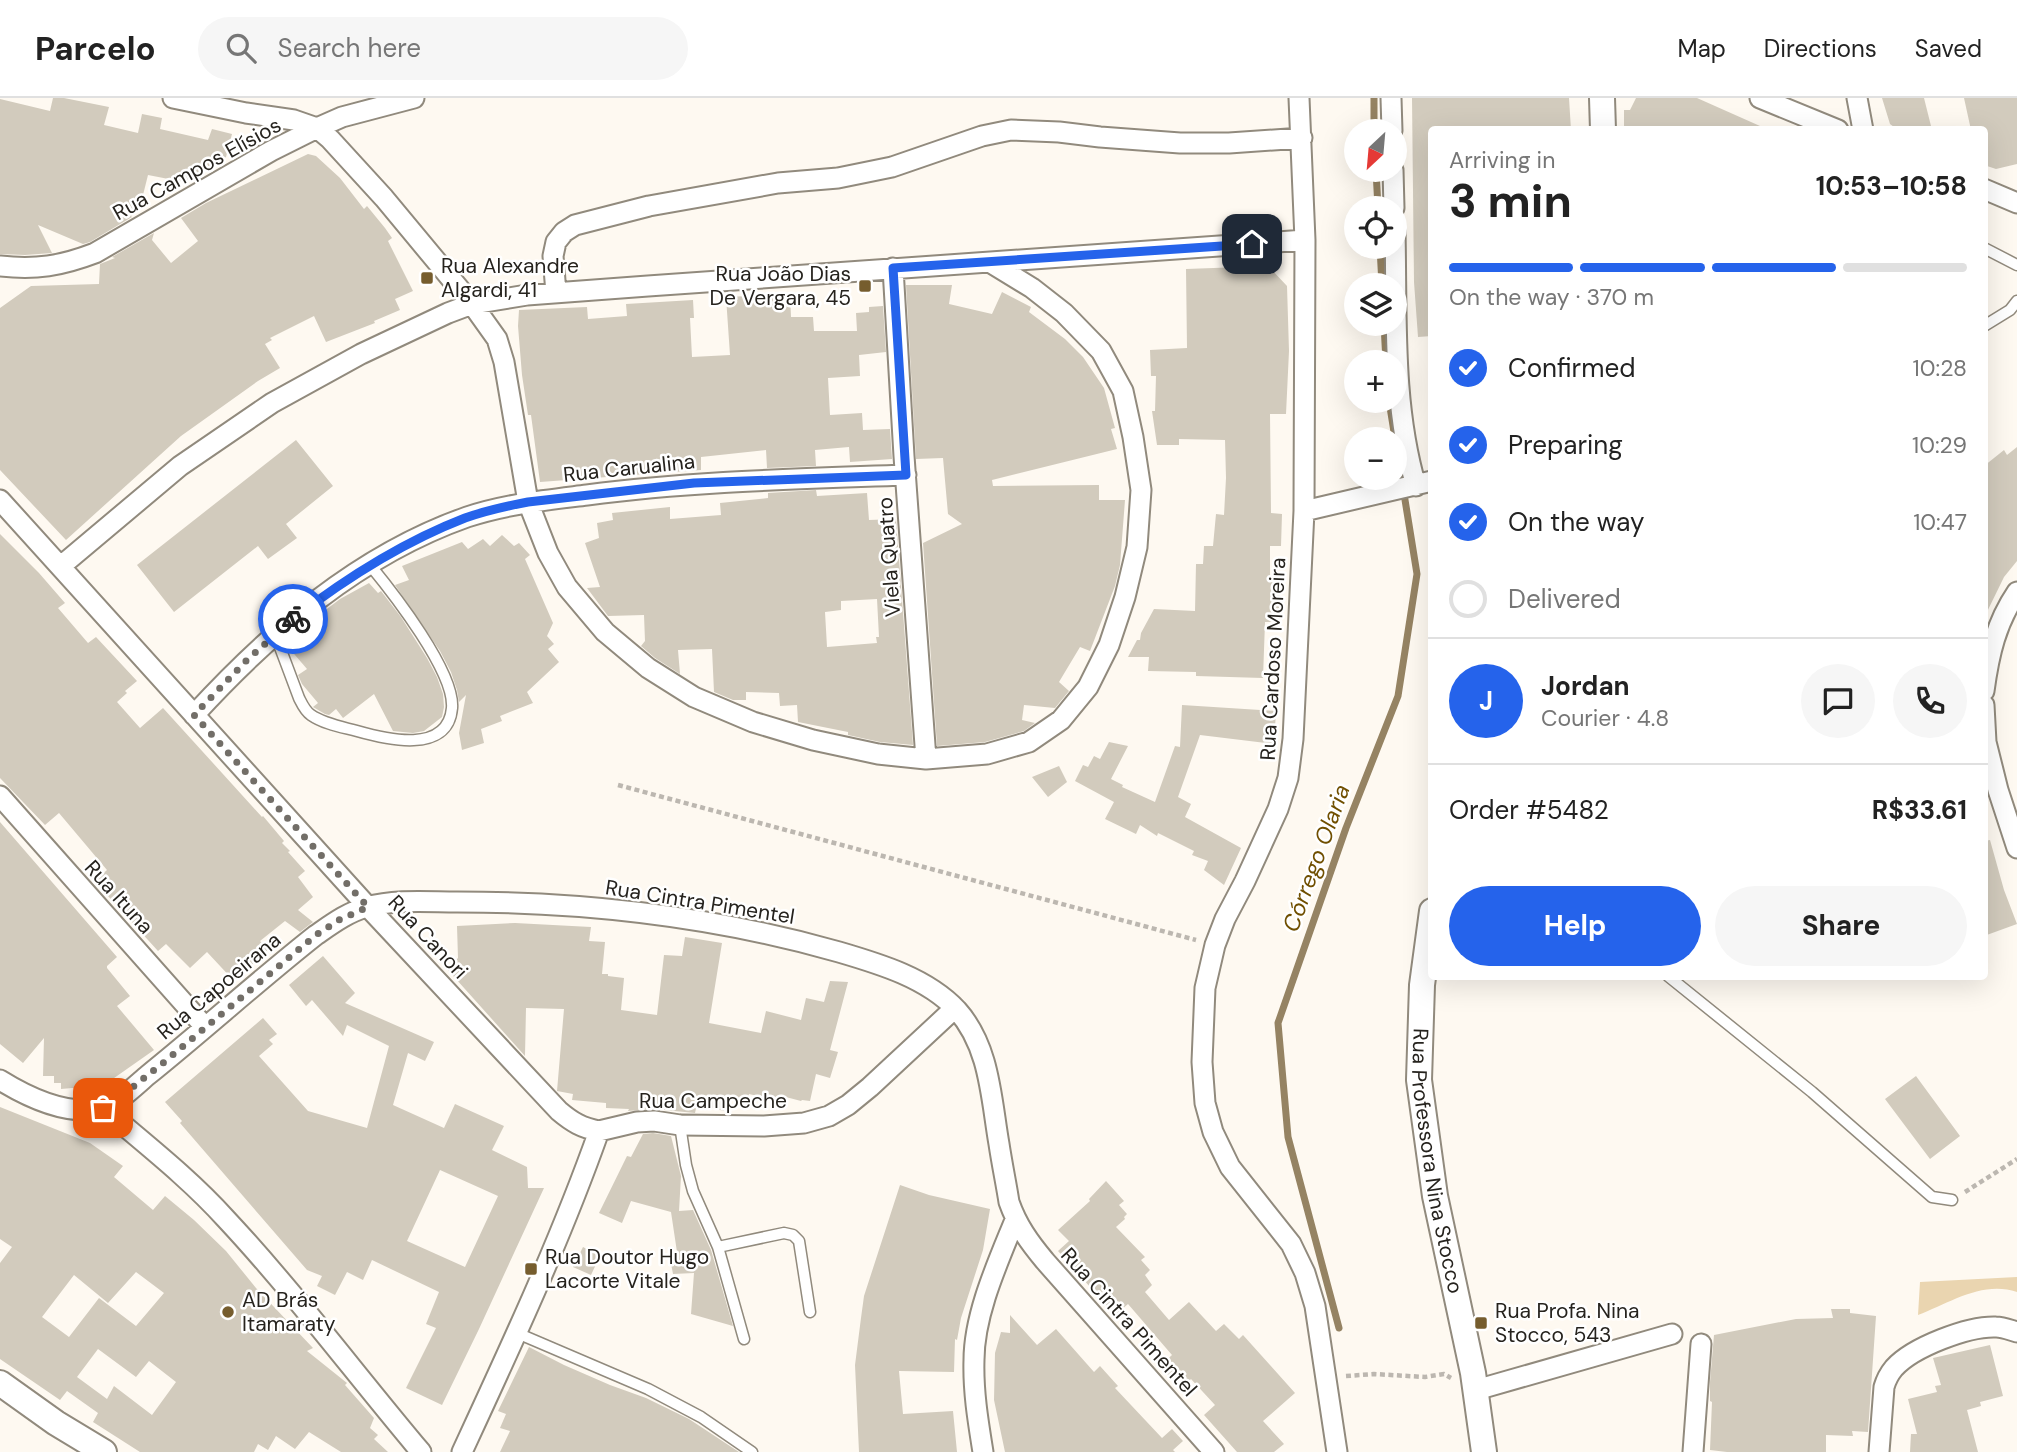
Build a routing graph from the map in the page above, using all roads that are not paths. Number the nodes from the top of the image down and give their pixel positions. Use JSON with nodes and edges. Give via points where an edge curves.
{"nodes":[{"id":1,"x":173,"y":98,"type":"edge"},
{"id":2,"x":414,"y":98,"type":"edge"},
{"id":3,"x":1299,"y":98,"type":"edge"},
{"id":4,"x":1391,"y":98,"type":"edge"},
{"id":5,"x":1602,"y":98,"type":"edge"},
{"id":6,"x":1759,"y":98,"type":"edge"},
{"id":7,"x":1857,"y":98,"type":"edge"},
{"id":8,"x":1392,"y":119,"type":"edge"},
{"id":9,"x":1603,"y":126,"type":"edge"},
{"id":10,"x":1828,"y":126,"type":"edge"},
{"id":11,"x":1862,"y":126,"type":"edge"},
{"id":12,"x":317,"y":128,"type":"junction"},
{"id":13,"x":1302,"y":138,"type":"junction"},
{"id":14,"x":1988,"y":192,"type":"edge"},
{"id":15,"x":2017,"y":203,"type":"edge"},
{"id":16,"x":1305,"y":240,"type":"junction"},
{"id":17,"x":1988,"y":250,"type":"edge"},
{"id":18,"x":1396,"y":259,"type":"edge"},
{"id":19,"x":991,"y":262,"type":"junction"},
{"id":20,"x":2017,"y":265,"type":"edge"},
{"id":21,"x":0,"y":266,"type":"edge"},
{"id":22,"x":893,"y":268,"type":"junction"},
{"id":23,"x":556,"y":293,"type":"junction"},
{"id":24,"x":2017,"y":301,"type":"edge"},
{"id":25,"x":472,"y":304,"type":"junction"},
{"id":26,"x":1988,"y":324,"type":"edge"},
{"id":27,"x":906,"y":475,"type":"junction"},
{"id":28,"x":1418,"y":485,"type":"edge"},
{"id":29,"x":0,"y":500,"type":"edge"},
{"id":30,"x":528,"y":502,"type":"junction"},
{"id":31,"x":1304,"y":511,"type":"junction"},
{"id":32,"x":370,"y":565,"type":"junction"},
{"id":33,"x":61,"y":566,"type":"junction"},
{"id":34,"x":2017,"y":592,"type":"edge"},
{"id":35,"x":275,"y":634,"type":"junction"},
{"id":36,"x":1988,"y":665,"type":"edge"},
{"id":37,"x":194,"y":715,"type":"junction"},
{"id":38,"x":1988,"y":750,"type":"edge"},
{"id":39,"x":926,"y":759,"type":"junction"},
{"id":40,"x":0,"y":796,"type":"edge"},
{"id":41,"x":2017,"y":848,"type":"edge"},
{"id":42,"x":368,"y":907,"type":"junction"},
{"id":43,"x":1428,"y":941,"type":"edge"},
{"id":44,"x":1673,"y":980,"type":"edge"},
{"id":45,"x":955,"y":1008,"type":"junction"},
{"id":46,"x":205,"y":1027,"type":"junction"},
{"id":47,"x":0,"y":1080,"type":"edge"},
{"id":48,"x":103,"y":1108,"type":"junction"},
{"id":49,"x":680,"y":1125,"type":"junction"},
{"id":50,"x":599,"y":1131,"type":"junction"},
{"id":51,"x":1952,"y":1200,"type":"road end"},
{"id":52,"x":1015,"y":1220,"type":"junction"},
{"id":53,"x":718,"y":1247,"type":"junction"},
{"id":54,"x":810,"y":1312,"type":"dead end"},
{"id":55,"x":2017,"y":1332,"type":"edge"},
{"id":56,"x":517,"y":1334,"type":"junction"},
{"id":57,"x":1672,"y":1334,"type":"dead end"},
{"id":58,"x":744,"y":1339,"type":"dead end"},
{"id":59,"x":1701,"y":1344,"type":"dead end"},
{"id":60,"x":0,"y":1383,"type":"edge"},
{"id":61,"x":1476,"y":1392,"type":"junction"},
{"id":62,"x":104,"y":1452,"type":"edge"},
{"id":63,"x":421,"y":1452,"type":"edge"},
{"id":64,"x":462,"y":1452,"type":"edge"},
{"id":65,"x":752,"y":1452,"type":"edge"},
{"id":66,"x":984,"y":1452,"type":"edge"},
{"id":67,"x":1214,"y":1452,"type":"edge"},
{"id":68,"x":1336,"y":1452,"type":"edge"},
{"id":69,"x":1484,"y":1452,"type":"edge"},
{"id":70,"x":1693,"y":1452,"type":"edge"},
{"id":71,"x":1879,"y":1452,"type":"edge"}],
"edges":[{"from":1,"to":12,"type":"street"},
{"from":2,"to":12,"type":"street","name":"Rua Campos Elísios"},
{"from":3,"to":13,"type":"street","name":"Rua Cardoso Moreira"},
{"from":4,"to":8,"type":"street"},
{"from":5,"to":9,"type":"street"},
{"from":6,"to":10,"type":"street"},
{"from":7,"to":11,"type":"street"},
{"from":12,"to":21,"type":"street","name":"Rua Campos Elísios","via":[[95,253],[44,267]]},
{"from":12,"to":25,"type":"street"},
{"from":13,"to":16,"type":"street","name":"Rua Cardoso Moreira"},
{"from":13,"to":23,"type":"street","via":[[1180,143],[1011,130],[982,136],[892,167],[649,206],[575,225],[556,242]]},
{"from":14,"to":15,"type":"street"},
{"from":16,"to":19,"type":"street"},
{"from":16,"to":31,"type":"street","name":"Rua Cardoso Moreira"},
{"from":17,"to":20,"type":"lane"},
{"from":18,"to":28,"type":"street","via":[[1400,409]]},
{"from":19,"to":22,"type":"street"},
{"from":19,"to":39,"type":"street","via":[[1064,313],[1101,352],[1123,391],[1140,490],[1137,547],[1109,645],[1088,687],[1061,720],[1030,742],[987,754]]},
{"from":22,"to":23,"type":"street"},
{"from":22,"to":27,"type":"street","name":"Viela Quatro"},
{"from":23,"to":25,"type":"street"},
{"from":24,"to":26,"type":"lane"},
{"from":25,"to":30,"type":"street","via":[[497,339],[504,362]]},
{"from":25,"to":33,"type":"street","via":[[361,354],[272,403],[180,466]]},
{"from":27,"to":30,"type":"street","name":"Rua Carualina","via":[[694,483]]},
{"from":27,"to":39,"type":"street","name":"Viela Quatro"},
{"from":28,"to":31,"type":"street"},
{"from":29,"to":33,"type":"street","name":"Rua Canori"},
{"from":30,"to":32,"type":"street","name":"Rua Carualina","via":[[467,517]]},
{"from":30,"to":39,"type":"street","via":[[566,587],[605,632],[648,668],[694,697],[753,722],[878,754]]},
{"from":31,"to":68,"type":"street","name":"Rua Cardoso Moreira","via":[[1288,778],[1261,849],[1215,946],[1205,988],[1202,1062],[1205,1102],[1230,1167],[1291,1244],[1305,1273],[1315,1306]]},
{"from":32,"to":35,"type":"street","name":"Rua Carualina"},
{"from":32,"to":35,"type":"lane","via":[[443,673],[452,713],[433,736],[392,740],[310,715]]},
{"from":33,"to":37,"type":"street","name":"Rua Canori"},
{"from":34,"to":36,"type":"street","via":[[2003,613]]},
{"from":35,"to":37,"type":"street","name":"Rua Carualina"},
{"from":37,"to":42,"type":"street","name":"Rua Canori"},
{"from":38,"to":41,"type":"street"},
{"from":40,"to":46,"type":"street","name":"Rua Ituna"},
{"from":42,"to":45,"type":"street","name":"Rua Cintra Pimentel","via":[[421,902],[597,908],[747,929],[886,967],[914,979]]},
{"from":42,"to":46,"type":"street","name":"Rua Capoeirana","via":[[316,935]]},
{"from":42,"to":50,"type":"street","name":"Rua Canori","via":[[559,1111],[573,1123]]},
{"from":43,"to":61,"type":"street","name":"Rua Professora Nina Stocco","via":[[1419,1080],[1435,1196]]},
{"from":44,"to":51,"type":"lane","via":[[1932,1197]]},
{"from":45,"to":49,"type":"street","name":"Rua Campeche","via":[[849,1105],[829,1116],[764,1126]]},
{"from":45,"to":52,"type":"street","name":"Rua Cintra Pimentel","via":[[970,1026],[983,1055]]},
{"from":46,"to":48,"type":"street","name":"Rua Capoeirana"},
{"from":47,"to":48,"type":"street","via":[[57,1107]]},
{"from":48,"to":63,"type":"street","via":[[224,1216]]},
{"from":49,"to":50,"type":"street","name":"Rua Campeche","via":[[637,1122]]},
{"from":49,"to":53,"type":"lane","via":[[693,1191]]},
{"from":50,"to":56,"type":"street"},
{"from":52,"to":66,"type":"street","via":[[980,1317],[973,1357]]},
{"from":52,"to":67,"type":"street","name":"Rua Cintra Pimentel","via":[[1045,1261]]},
{"from":53,"to":54,"type":"lane","via":[[793,1235],[799,1241]]},
{"from":53,"to":58,"type":"lane"},
{"from":55,"to":71,"type":"street","via":[[1998,1326],[1982,1328],[1904,1359],[1887,1377]]},
{"from":56,"to":64,"type":"street"},
{"from":56,"to":65,"type":"lane","via":[[648,1389],[701,1417]]},
{"from":57,"to":61,"type":"street"},
{"from":59,"to":70,"type":"street"},
{"from":60,"to":62,"type":"street"},
{"from":61,"to":69,"type":"street","name":"Rua Professora Nina Stocco"}]}
